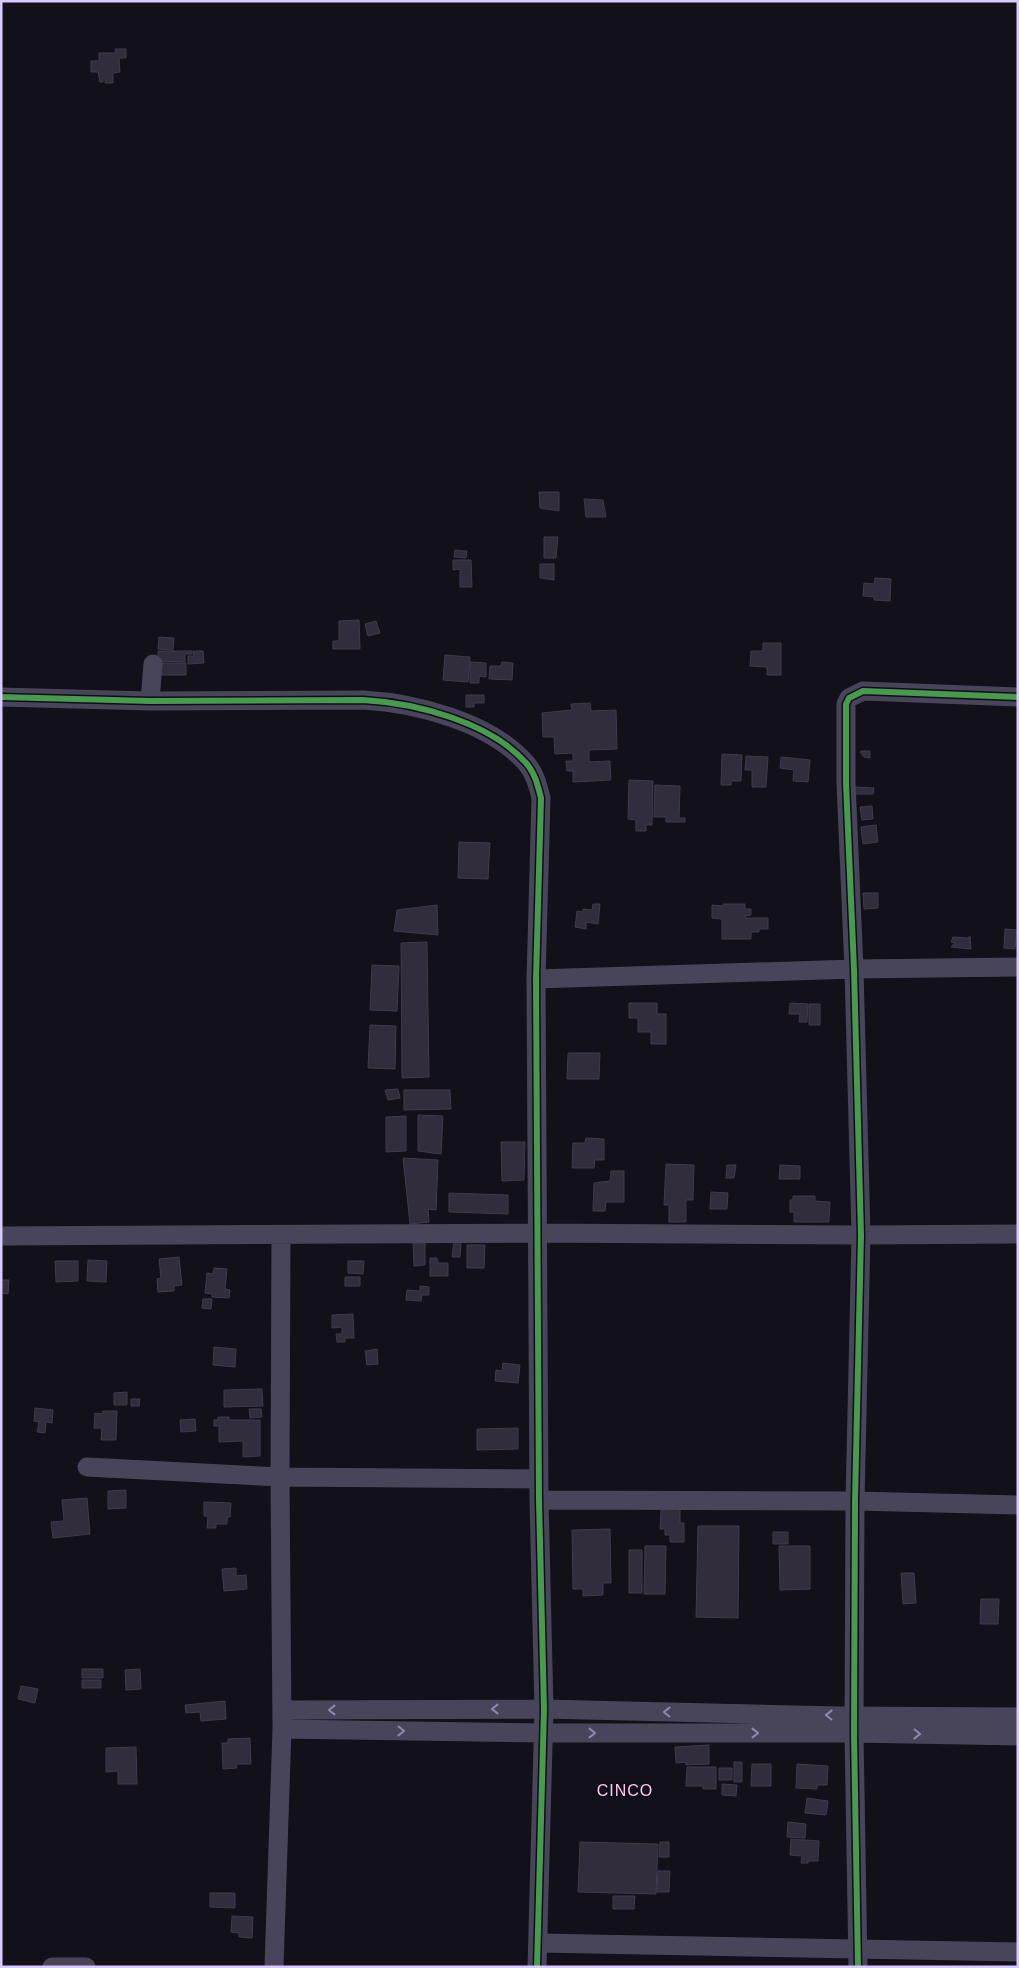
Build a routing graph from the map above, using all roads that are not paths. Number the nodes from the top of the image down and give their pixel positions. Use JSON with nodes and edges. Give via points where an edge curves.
{"nodes":[{"id":1,"x":153,"y":664,"type":"dead end"},
{"id":2,"x":1,"y":696,"type":"edge"},
{"id":3,"x":1018,"y":697,"type":"edge"},
{"id":4,"x":150,"y":700,"type":"junction"},
{"id":5,"x":1018,"y":967,"type":"edge"},
{"id":6,"x":854,"y":969,"type":"junction"},
{"id":7,"x":536,"y":979,"type":"junction"},
{"id":8,"x":538,"y":1233,"type":"junction"},
{"id":9,"x":1018,"y":1234,"type":"edge"},
{"id":10,"x":861,"y":1235,"type":"junction"},
{"id":11,"x":1,"y":1236,"type":"edge"},
{"id":12,"x":281,"y":1236,"type":"junction"},
{"id":13,"x":87,"y":1467,"type":"dead end"},
{"id":14,"x":280,"y":1477,"type":"junction"},
{"id":15,"x":539,"y":1479,"type":"junction"},
{"id":16,"x":539,"y":1500,"type":"junction"},
{"id":17,"x":855,"y":1501,"type":"junction"},
{"id":18,"x":1018,"y":1505,"type":"edge"},
{"id":19,"x":544,"y":1709,"type":"junction"},
{"id":20,"x":1018,"y":1717,"type":"edge"},
{"id":21,"x":282,"y":1720,"type":"junction"},
{"id":22,"x":854,"y":1724,"type":"junction"},
{"id":23,"x":544,"y":1733,"type":"junction"},
{"id":24,"x":1018,"y":1736,"type":"edge"},
{"id":25,"x":538,"y":1943,"type":"junction"},
{"id":26,"x":1018,"y":1952,"type":"edge"},
{"id":27,"x":858,"y":1958,"type":"edge"},
{"id":28,"x":52,"y":1967,"type":"edge"},
{"id":29,"x":86,"y":1967,"type":"edge"},
{"id":30,"x":274,"y":1967,"type":"edge"},
{"id":31,"x":537,"y":1967,"type":"edge"}],
"edges":[{"from":1,"to":4,"type":"street"},
{"from":2,"to":4,"type":"street"},
{"from":3,"to":6,"type":"street","via":[[863,691],[846,704]]},
{"from":4,"to":7,"type":"street","via":[[392,702],[463,723],[500,740],[527,764],[541,798]]},
{"from":5,"to":6,"type":"street"},
{"from":6,"to":7,"type":"street"},
{"from":6,"to":10,"type":"street"},
{"from":7,"to":8,"type":"street"},
{"from":8,"to":10,"type":"street"},
{"from":8,"to":12,"type":"street"},
{"from":8,"to":15,"type":"street"},
{"from":9,"to":10,"type":"street"},
{"from":10,"to":17,"type":"street"},
{"from":11,"to":12,"type":"street"},
{"from":12,"to":14,"type":"street"},
{"from":13,"to":14,"type":"street"},
{"from":14,"to":15,"type":"street"},
{"from":14,"to":21,"type":"street"},
{"from":15,"to":16,"type":"street"},
{"from":16,"to":17,"type":"street"},
{"from":16,"to":19,"type":"street"},
{"from":17,"to":18,"type":"street"},
{"from":17,"to":22,"type":"street"},
{"from":19,"to":21,"type":"street","one_way":true},
{"from":22,"to":19,"type":"street","one_way":true},
{"from":19,"to":23,"type":"street"},
{"from":20,"to":22,"type":"street"},
{"from":21,"to":23,"type":"street","one_way":true},
{"from":21,"to":30,"type":"street"},
{"from":23,"to":22,"type":"street","one_way":true},
{"from":22,"to":24,"type":"street","one_way":true},
{"from":22,"to":27,"type":"street"},
{"from":23,"to":25,"type":"street"},
{"from":25,"to":27,"type":"street"},
{"from":25,"to":31,"type":"street"},
{"from":26,"to":27,"type":"street"},
{"from":28,"to":29,"type":"street"}]}
